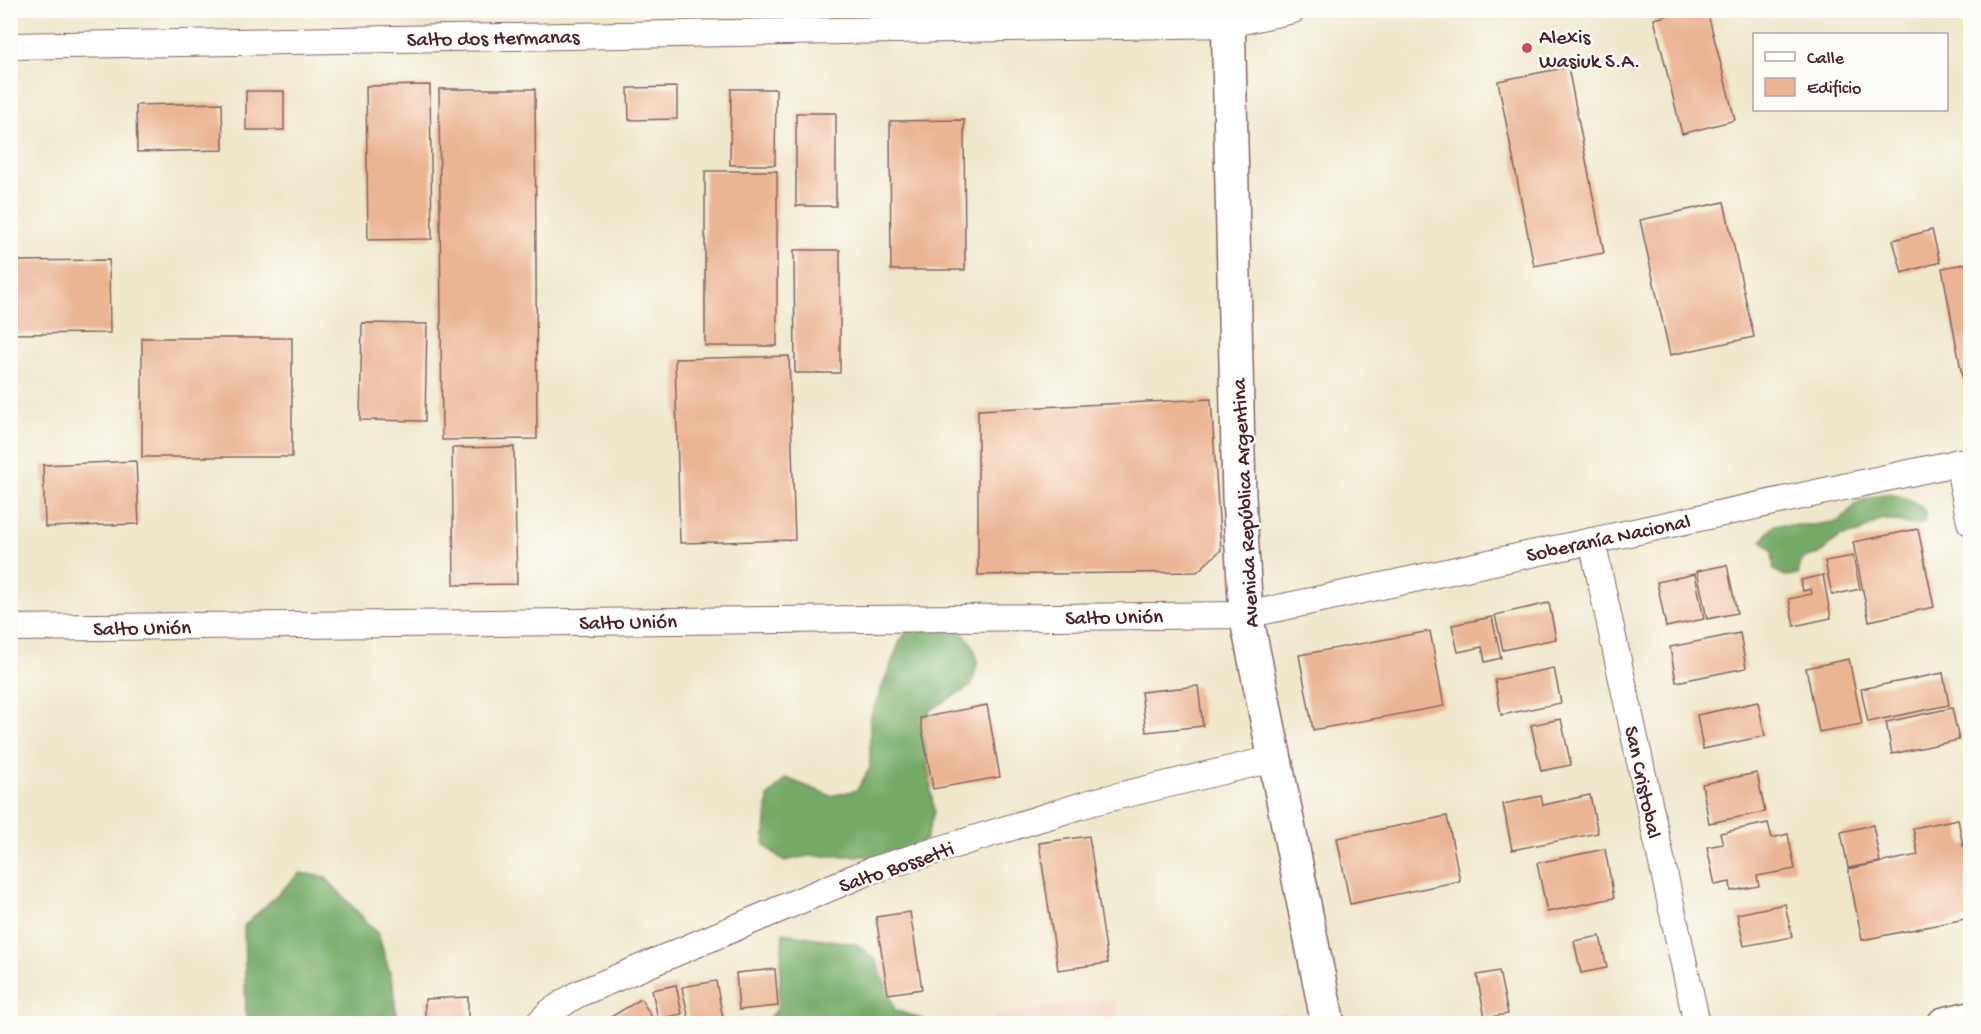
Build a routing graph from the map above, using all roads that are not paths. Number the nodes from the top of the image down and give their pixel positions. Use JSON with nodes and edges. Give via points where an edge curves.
{"nodes":[{"id":1,"x":1293,"y":10,"type":"edge"},
{"id":2,"x":1228,"y":17,"type":"edge"},
{"id":3,"x":10,"y":46,"type":"edge"},
{"id":4,"x":1964,"y":461,"type":"edge"},
{"id":5,"x":1971,"y":522,"type":"edge"},
{"id":6,"x":1592,"y":541,"type":"junction"},
{"id":7,"x":1246,"y":615,"type":"junction"},
{"id":8,"x":10,"y":628,"type":"edge"},
{"id":9,"x":1273,"y":759,"type":"junction"},
{"id":10,"x":1971,"y":1018,"type":"edge"},
{"id":11,"x":538,"y":1023,"type":"edge"},
{"id":12,"x":1328,"y":1023,"type":"edge"},
{"id":13,"x":1697,"y":1023,"type":"edge"},
{"id":14,"x":1944,"y":1023,"type":"edge"}],
"edges":[{"from":1,"to":2,"type":"street","name":"Salto dos Hermanas"},
{"from":2,"to":3,"type":"street","name":"Salto dos Hermanas"},
{"from":2,"to":7,"type":"main road","name":"Avenida República Argentina","via":[[1239,497]]},
{"from":4,"to":5,"type":"street"},
{"from":4,"to":6,"type":"street","name":"Soberanía Nacional"},
{"from":6,"to":7,"type":"street","name":"Soberanía Nacional"},
{"from":6,"to":13,"type":"street","name":"San Cristobal"},
{"from":7,"to":8,"type":"street","name":"Salto Unión"},
{"from":7,"to":9,"type":"main road","name":"Avenida República Argentina"},
{"from":9,"to":11,"type":"street","name":"Salto Bossetti","via":[[1093,802],[870,871],[576,995]]},
{"from":9,"to":12,"type":"main road","name":"Avenida República Argentina"},
{"from":10,"to":14,"type":"main road"}]}
